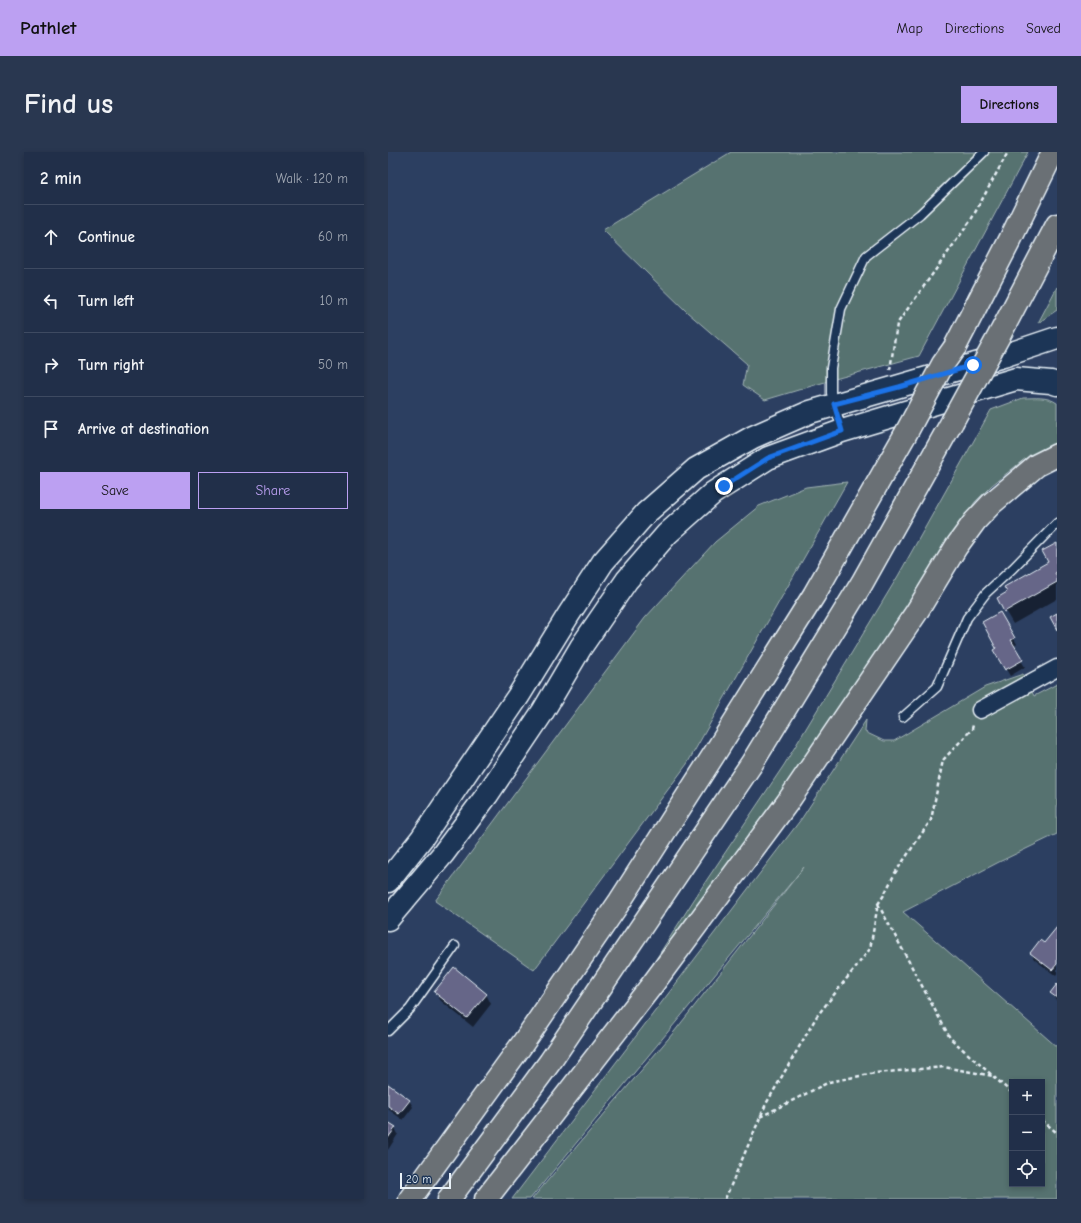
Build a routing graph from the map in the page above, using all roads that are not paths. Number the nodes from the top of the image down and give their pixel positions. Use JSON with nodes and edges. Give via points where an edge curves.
{"nodes":[{"id":1,"x":984,"y":152,"type":"edge"},
{"id":2,"x":1054,"y":152,"type":"edge"},
{"id":3,"x":1057,"y":225,"type":"edge"},
{"id":4,"x":1057,"y":338,"type":"edge"},
{"id":5,"x":1057,"y":384,"type":"edge"},
{"id":6,"x":834,"y":404,"type":"junction"},
{"id":7,"x":842,"y":431,"type":"junction"},
{"id":8,"x":1057,"y":455,"type":"edge"},
{"id":9,"x":1057,"y":523,"type":"edge"},
{"id":10,"x":1057,"y":668,"type":"edge"},
{"id":11,"x":980,"y":710,"type":"road end"},
{"id":12,"x":903,"y":717,"type":"dead end"},
{"id":13,"x":388,"y":882,"type":"edge"},
{"id":14,"x":388,"y":919,"type":"edge"},
{"id":15,"x":456,"y":946,"type":"dead end"},
{"id":16,"x":388,"y":1030,"type":"edge"},
{"id":17,"x":410,"y":1199,"type":"edge"},
{"id":18,"x":449,"y":1199,"type":"edge"},
{"id":19,"x":486,"y":1199,"type":"edge"}],
"edges":[{"from":1,"to":6,"type":"lane","via":[[920,214],[866,256],[841,309],[831,368],[831,393]]},
{"from":2,"to":17,"type":"highway","bridge":true,"via":[[955,347],[943,364],[814,595],[624,894],[523,1043]]},
{"from":3,"to":18,"type":"highway","bridge":true,"via":[[1000,334],[862,583],[752,763],[550,1062]]},
{"from":4,"to":6,"type":"main road","via":[[899,387]]},
{"from":5,"to":7,"type":"main road","via":[[1016,379]]},
{"from":6,"to":7,"type":"lane"},
{"from":6,"to":13,"type":"main road","via":[[753,437],[696,469],[646,513],[603,562],[520,695],[422,838]]},
{"from":7,"to":14,"type":"main road","via":[[768,458],[713,492],[667,534],[626,580],[487,795],[443,854]]},
{"from":8,"to":19,"type":"highway","via":[[1038,465],[997,498],[975,521],[787,803],[652,985]]},
{"from":9,"to":12,"type":"lane","via":[[986,593],[967,618],[936,687]]},
{"from":10,"to":11,"type":"street"},
{"from":15,"to":16,"type":"lane","via":[[410,1009]]}]}
